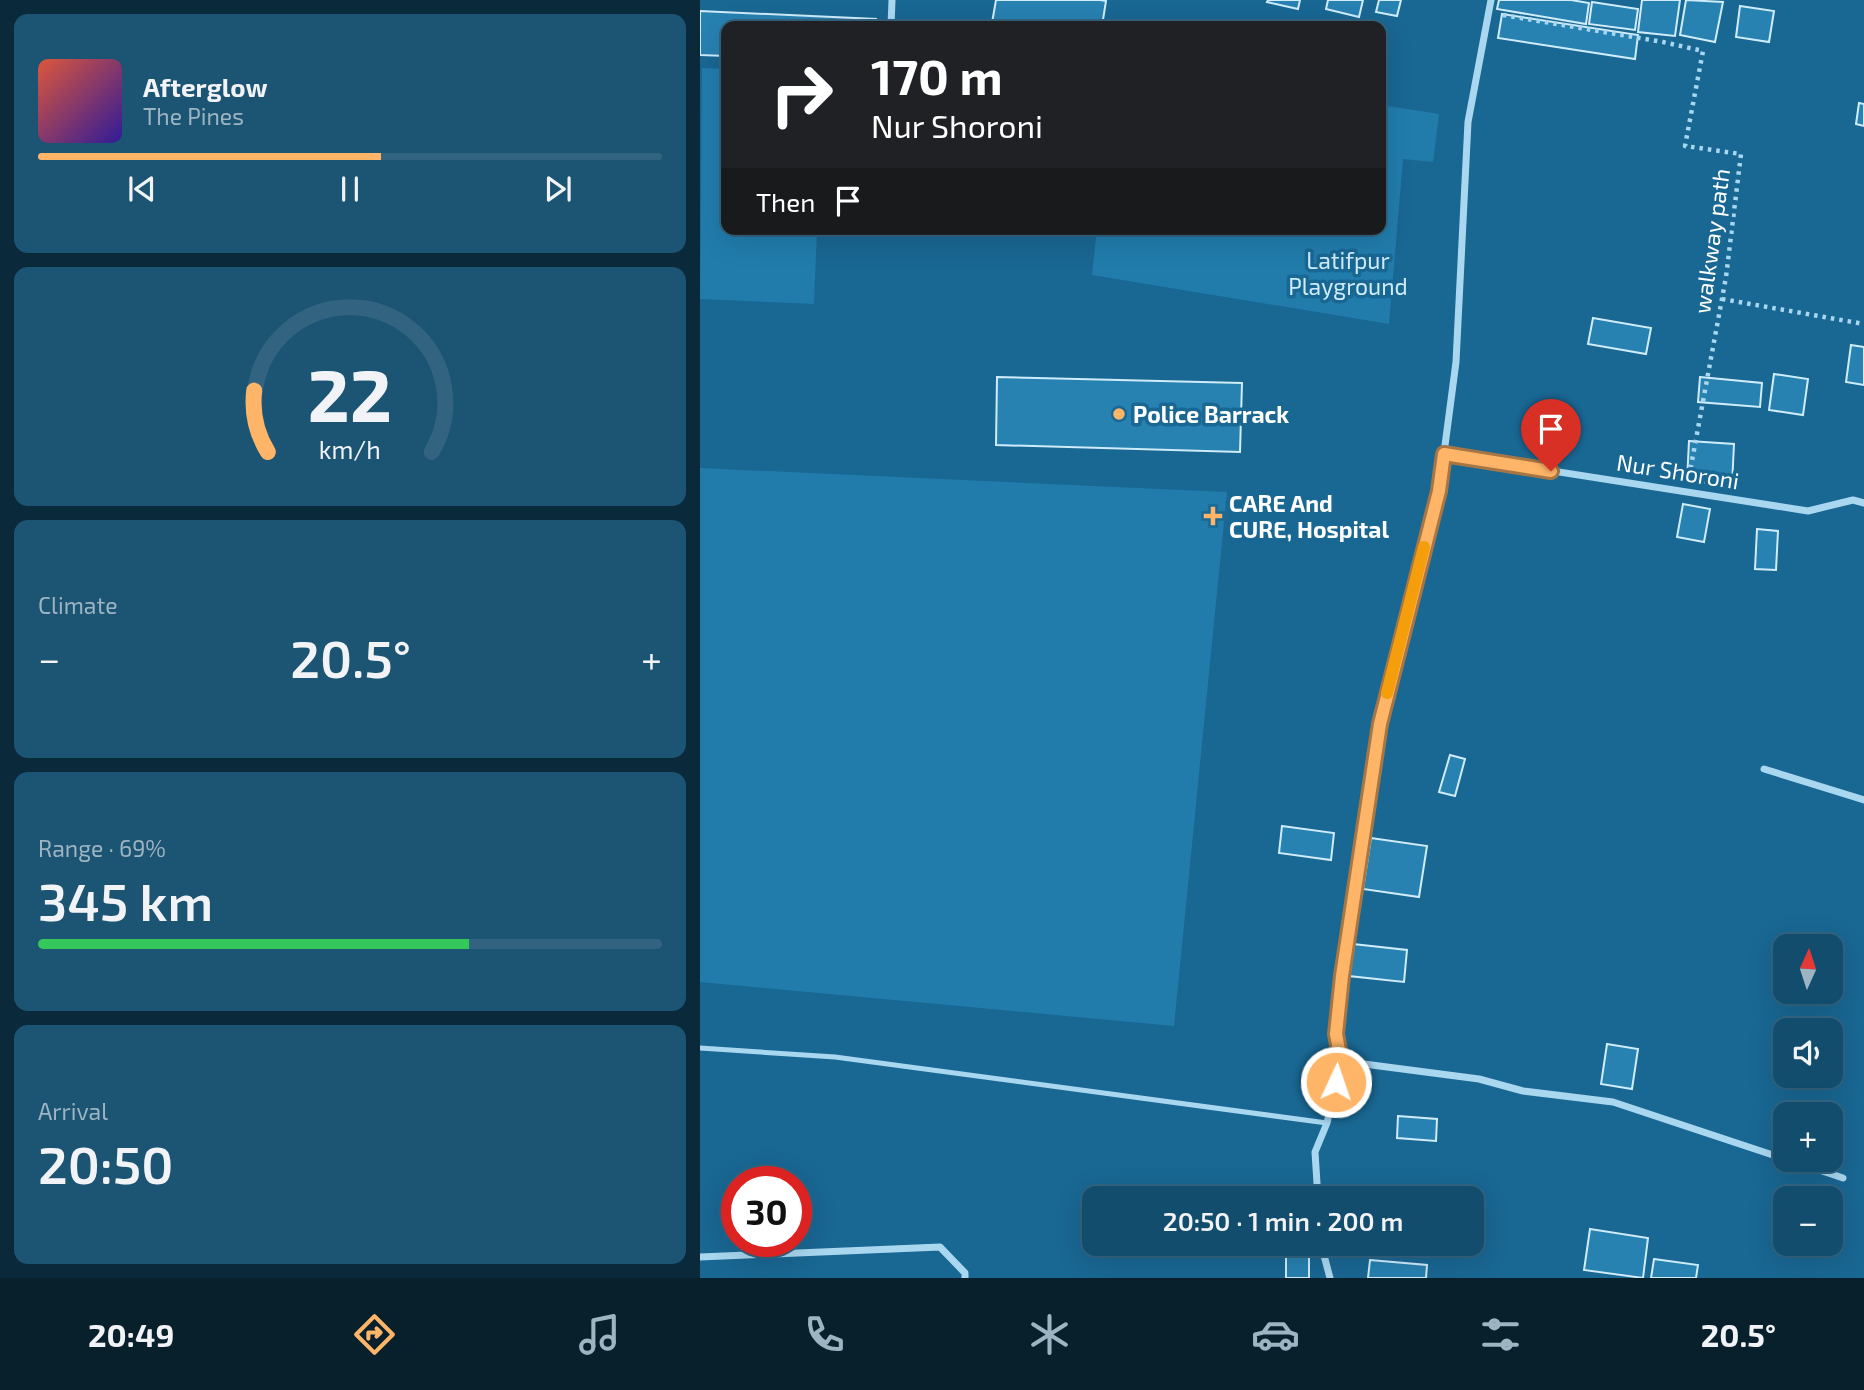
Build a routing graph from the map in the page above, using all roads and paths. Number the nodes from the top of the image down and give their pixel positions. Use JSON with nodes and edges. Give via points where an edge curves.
{"nodes":[{"id":1,"x":892,"y":0,"type":"edge"},
{"id":2,"x":1492,"y":0,"type":"edge"},
{"id":3,"x":1489,"y":13,"type":"junction"},
{"id":4,"x":891,"y":21,"type":"edge"},
{"id":5,"x":1722,"y":299,"type":"junction"},
{"id":6,"x":1864,"y":324,"type":"edge"},
{"id":7,"x":1444,"y":454,"type":"junction"},
{"id":8,"x":1686,"y":492,"type":"junction"},
{"id":9,"x":1864,"y":503,"type":"edge"},
{"id":10,"x":1764,"y":769,"type":"dead end"},
{"id":11,"x":1864,"y":800,"type":"edge"},
{"id":12,"x":700,"y":1048,"type":"edge"},
{"id":13,"x":1341,"y":1061,"type":"junction"},
{"id":14,"x":1327,"y":1123,"type":"junction"},
{"id":15,"x":1773,"y":1154,"type":"edge"},
{"id":16,"x":1825,"y":1172,"type":"edge"},
{"id":17,"x":1843,"y":1178,"type":"dead end"},
{"id":18,"x":1317,"y":1186,"type":"edge"},
{"id":19,"x":1324,"y":1256,"type":"edge"},
{"id":20,"x":700,"y":1257,"type":"edge"},
{"id":21,"x":965,"y":1278,"type":"edge"},
{"id":22,"x":1330,"y":1278,"type":"edge"}],
"edges":[{"from":1,"to":4,"type":"street"},
{"from":2,"to":3,"type":"street"},
{"from":3,"to":5,"type":"path","name":"walkway path","via":[[1703,51],[1685,146],[1741,154]]},
{"from":3,"to":7,"type":"street","via":[[1468,121],[1456,362]]},
{"from":5,"to":6,"type":"path"},
{"from":5,"to":8,"type":"path","name":"walkway path"},
{"from":7,"to":8,"type":"street","name":"Nur Shoroni"},
{"from":7,"to":13,"type":"street","via":[[1439,491],[1380,724],[1342,976],[1336,1034]]},
{"from":8,"to":9,"type":"street","name":"Nur Shoroni","via":[[1808,511],[1853,500]]},
{"from":10,"to":11,"type":"street"},
{"from":12,"to":14,"type":"lane","via":[[835,1057]]},
{"from":13,"to":14,"type":"street"},
{"from":13,"to":15,"type":"street","via":[[1614,1102]]},
{"from":14,"to":18,"type":"street","via":[[1315,1152]]},
{"from":16,"to":17,"type":"street"},
{"from":19,"to":22,"type":"street"},
{"from":20,"to":21,"type":"street","via":[[940,1247]]}]}
